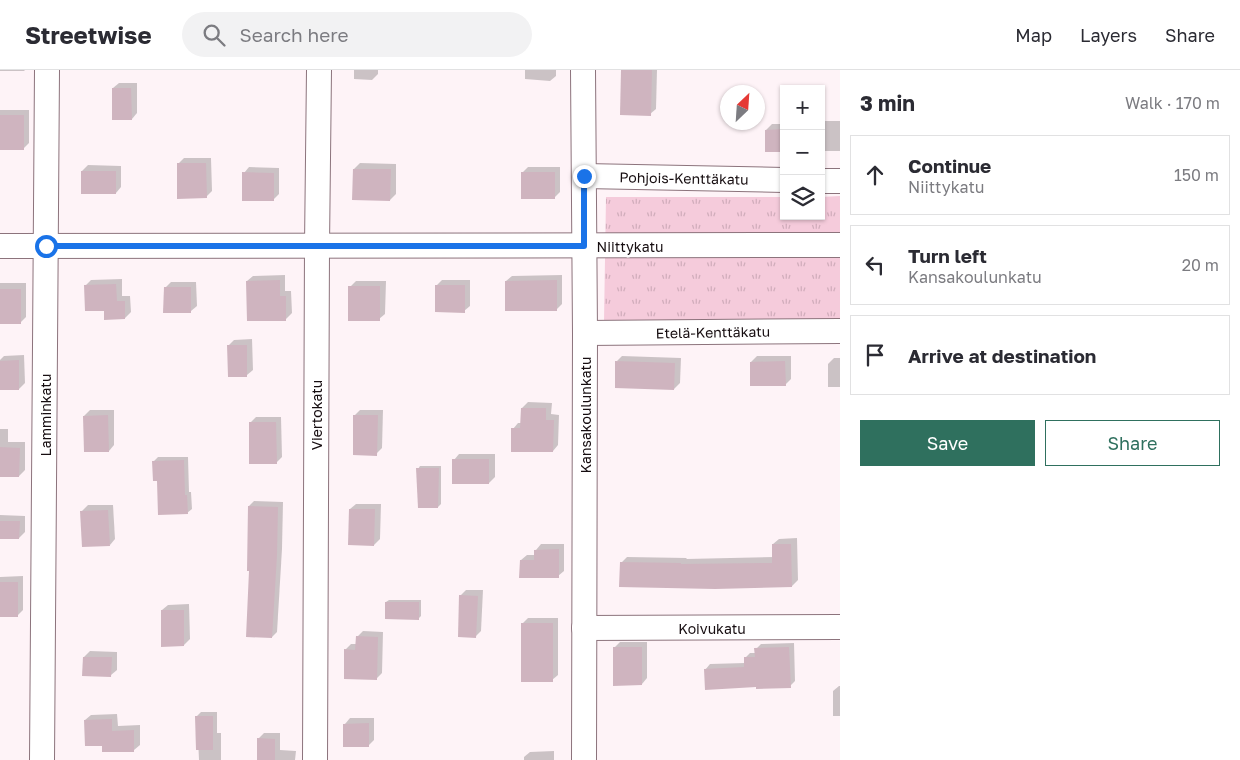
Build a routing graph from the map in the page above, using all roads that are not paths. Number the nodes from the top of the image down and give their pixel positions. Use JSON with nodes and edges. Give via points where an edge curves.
{"nodes":[{"id":1,"x":47,"y":70,"type":"edge"},
{"id":2,"x":319,"y":70,"type":"edge"},
{"id":3,"x":583,"y":70,"type":"edge"},
{"id":4,"x":584,"y":176,"type":"junction"},
{"id":5,"x":780,"y":180,"type":"edge"},
{"id":6,"x":825,"y":180,"type":"edge"},
{"id":7,"x":840,"y":181,"type":"edge"},
{"id":8,"x":840,"y":245,"type":"edge"},
{"id":9,"x":0,"y":246,"type":"edge"},
{"id":10,"x":46,"y":246,"type":"junction"},
{"id":11,"x":317,"y":246,"type":"junction"},
{"id":12,"x":584,"y":246,"type":"junction"},
{"id":13,"x":840,"y":331,"type":"edge"},
{"id":14,"x":585,"y":333,"type":"junction"},
{"id":15,"x":840,"y":627,"type":"edge"},
{"id":16,"x":584,"y":628,"type":"junction"},
{"id":17,"x":42,"y":760,"type":"edge"},
{"id":18,"x":314,"y":760,"type":"edge"},
{"id":19,"x":584,"y":760,"type":"edge"}],
"edges":[{"from":1,"to":10,"type":"street","name":"Lamminkatu"},
{"from":2,"to":11,"type":"street","name":"Viertokatu"},
{"from":3,"to":4,"type":"street","name":"Kansakoulunkatu"},
{"from":4,"to":5,"type":"street","name":"Pohjois-Kenttäkatu"},
{"from":4,"to":12,"type":"street","name":"Kansakoulunkatu"},
{"from":6,"to":7,"type":"street"},
{"from":8,"to":12,"type":"street","name":"Niittykatu"},
{"from":9,"to":10,"type":"street","name":"Niittykatu"},
{"from":10,"to":11,"type":"street","name":"Niittykatu"},
{"from":10,"to":17,"type":"street","name":"Lamminkatu"},
{"from":11,"to":12,"type":"street","name":"Niittykatu"},
{"from":11,"to":18,"type":"street","name":"Viertokatu"},
{"from":12,"to":14,"type":"street","name":"Kansakoulunkatu"},
{"from":13,"to":14,"type":"street","name":"Etelä-Kenttäkatu"},
{"from":14,"to":16,"type":"street","name":"Kansakoulunkatu"},
{"from":15,"to":16,"type":"street","name":"Koivukatu"},
{"from":16,"to":19,"type":"street","name":"Kansakoulunkatu"}]}
